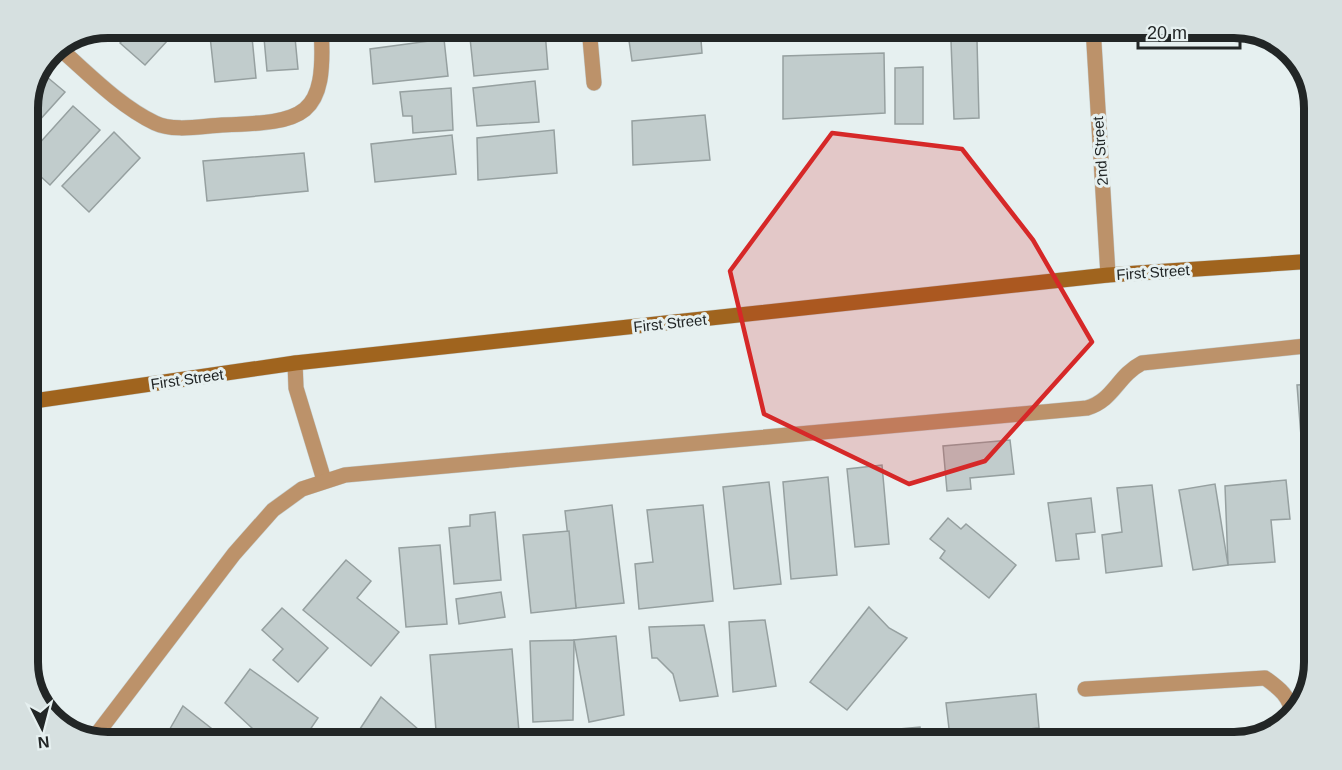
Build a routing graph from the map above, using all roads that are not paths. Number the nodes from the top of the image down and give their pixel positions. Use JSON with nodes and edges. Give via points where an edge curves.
{"nodes":[{"id":1,"x":321,"y":37,"type":"edge"},
{"id":2,"x":590,"y":37,"type":"edge"},
{"id":3,"x":1094,"y":37,"type":"edge"},
{"id":4,"x":64,"y":52,"type":"edge"},
{"id":5,"x":594,"y":82,"type":"dead end"},
{"id":6,"x":1304,"y":262,"type":"edge"},
{"id":7,"x":1108,"y":275,"type":"junction"},
{"id":8,"x":1304,"y":346,"type":"edge"},
{"id":9,"x":295,"y":363,"type":"junction"},
{"id":10,"x":38,"y":400,"type":"edge"},
{"id":11,"x":324,"y":480,"type":"junction"},
{"id":12,"x":1085,"y":689,"type":"dead end"},
{"id":13,"x":1290,"y":705,"type":"edge"},
{"id":14,"x":98,"y":732,"type":"edge"}],
"edges":[{"from":1,"to":4,"type":"street","via":[[319,80],[313,102],[300,115],[275,123],[175,127],[157,124],[123,103]]},
{"from":2,"to":5,"type":"street"},
{"from":3,"to":7,"type":"street","name":"2nd Street"},
{"from":6,"to":7,"type":"street","name":"First Street"},
{"from":7,"to":9,"type":"street","name":"First Street"},
{"from":8,"to":11,"type":"street","via":[[1142,363],[1126,371],[1106,399],[1087,408],[345,475]]},
{"from":9,"to":10,"type":"street","name":"First Street"},
{"from":9,"to":11,"type":"street","via":[[296,388]]},
{"from":11,"to":14,"type":"street","via":[[302,489],[273,510]]},
{"from":12,"to":13,"type":"street","via":[[1265,678],[1282,689]]}]}
